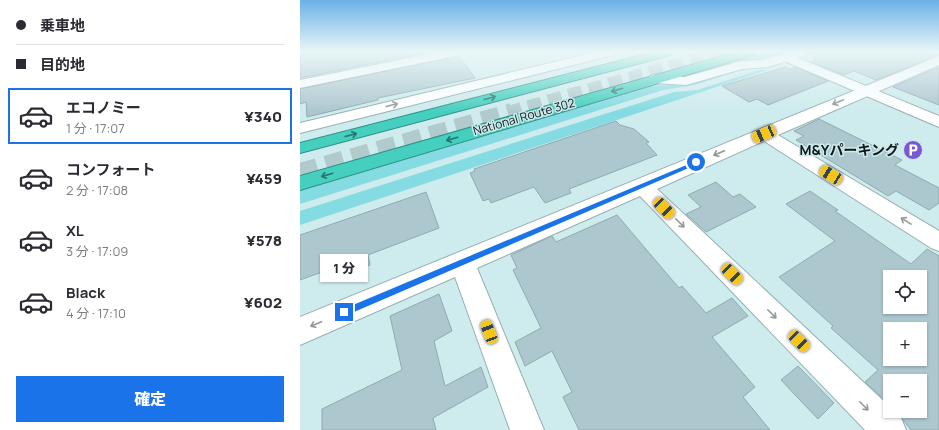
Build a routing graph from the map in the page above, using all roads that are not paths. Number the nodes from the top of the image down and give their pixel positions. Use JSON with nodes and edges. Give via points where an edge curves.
{"nodes":[{"id":1,"x":358,"y":72,"type":"edge"},
{"id":2,"x":527,"y":72,"type":"edge"},
{"id":3,"x":590,"y":72,"type":"edge"},
{"id":4,"x":679,"y":72,"type":"edge"},
{"id":5,"x":717,"y":72,"type":"edge"},
{"id":6,"x":823,"y":72,"type":"edge"},
{"id":7,"x":910,"y":72,"type":"edge"},
{"id":8,"x":655,"y":79,"type":"junction"},
{"id":9,"x":300,"y":84,"type":"edge"},
{"id":10,"x":866,"y":90,"type":"junction"},
{"id":11,"x":939,"y":122,"type":"edge"},
{"id":12,"x":300,"y":128,"type":"edge"},
{"id":13,"x":764,"y":134,"type":"junction"},
{"id":14,"x":300,"y":148,"type":"edge"},
{"id":15,"x":300,"y":183,"type":"edge"},
{"id":16,"x":642,"y":186,"type":"junction"},
{"id":17,"x":939,"y":242,"type":"edge"},
{"id":18,"x":462,"y":262,"type":"junction"},
{"id":19,"x":300,"y":331,"type":"edge"},
{"id":20,"x":527,"y":430,"type":"edge"},
{"id":21,"x":889,"y":430,"type":"edge"}],
"edges":[{"from":1,"to":9,"type":"street"},
{"from":12,"to":2,"type":"street","one_way":true},
{"from":14,"to":3,"type":"highway","name":"National Route 302","one_way":true},
{"from":4,"to":8,"type":"highway","name":"National Route 302"},
{"from":5,"to":8,"type":"street","via":[[686,81]]},
{"from":6,"to":10,"type":"street"},
{"from":7,"to":10,"type":"street"},
{"from":8,"to":15,"type":"highway","name":"National Route 302","one_way":true},
{"from":10,"to":11,"type":"street"},
{"from":10,"to":13,"type":"street","one_way":true},
{"from":13,"to":16,"type":"street","one_way":true},
{"from":17,"to":13,"type":"street","one_way":true},
{"from":16,"to":18,"type":"street"},
{"from":16,"to":21,"type":"street","one_way":true},
{"from":18,"to":19,"type":"street","one_way":true},
{"from":18,"to":20,"type":"street"}]}
